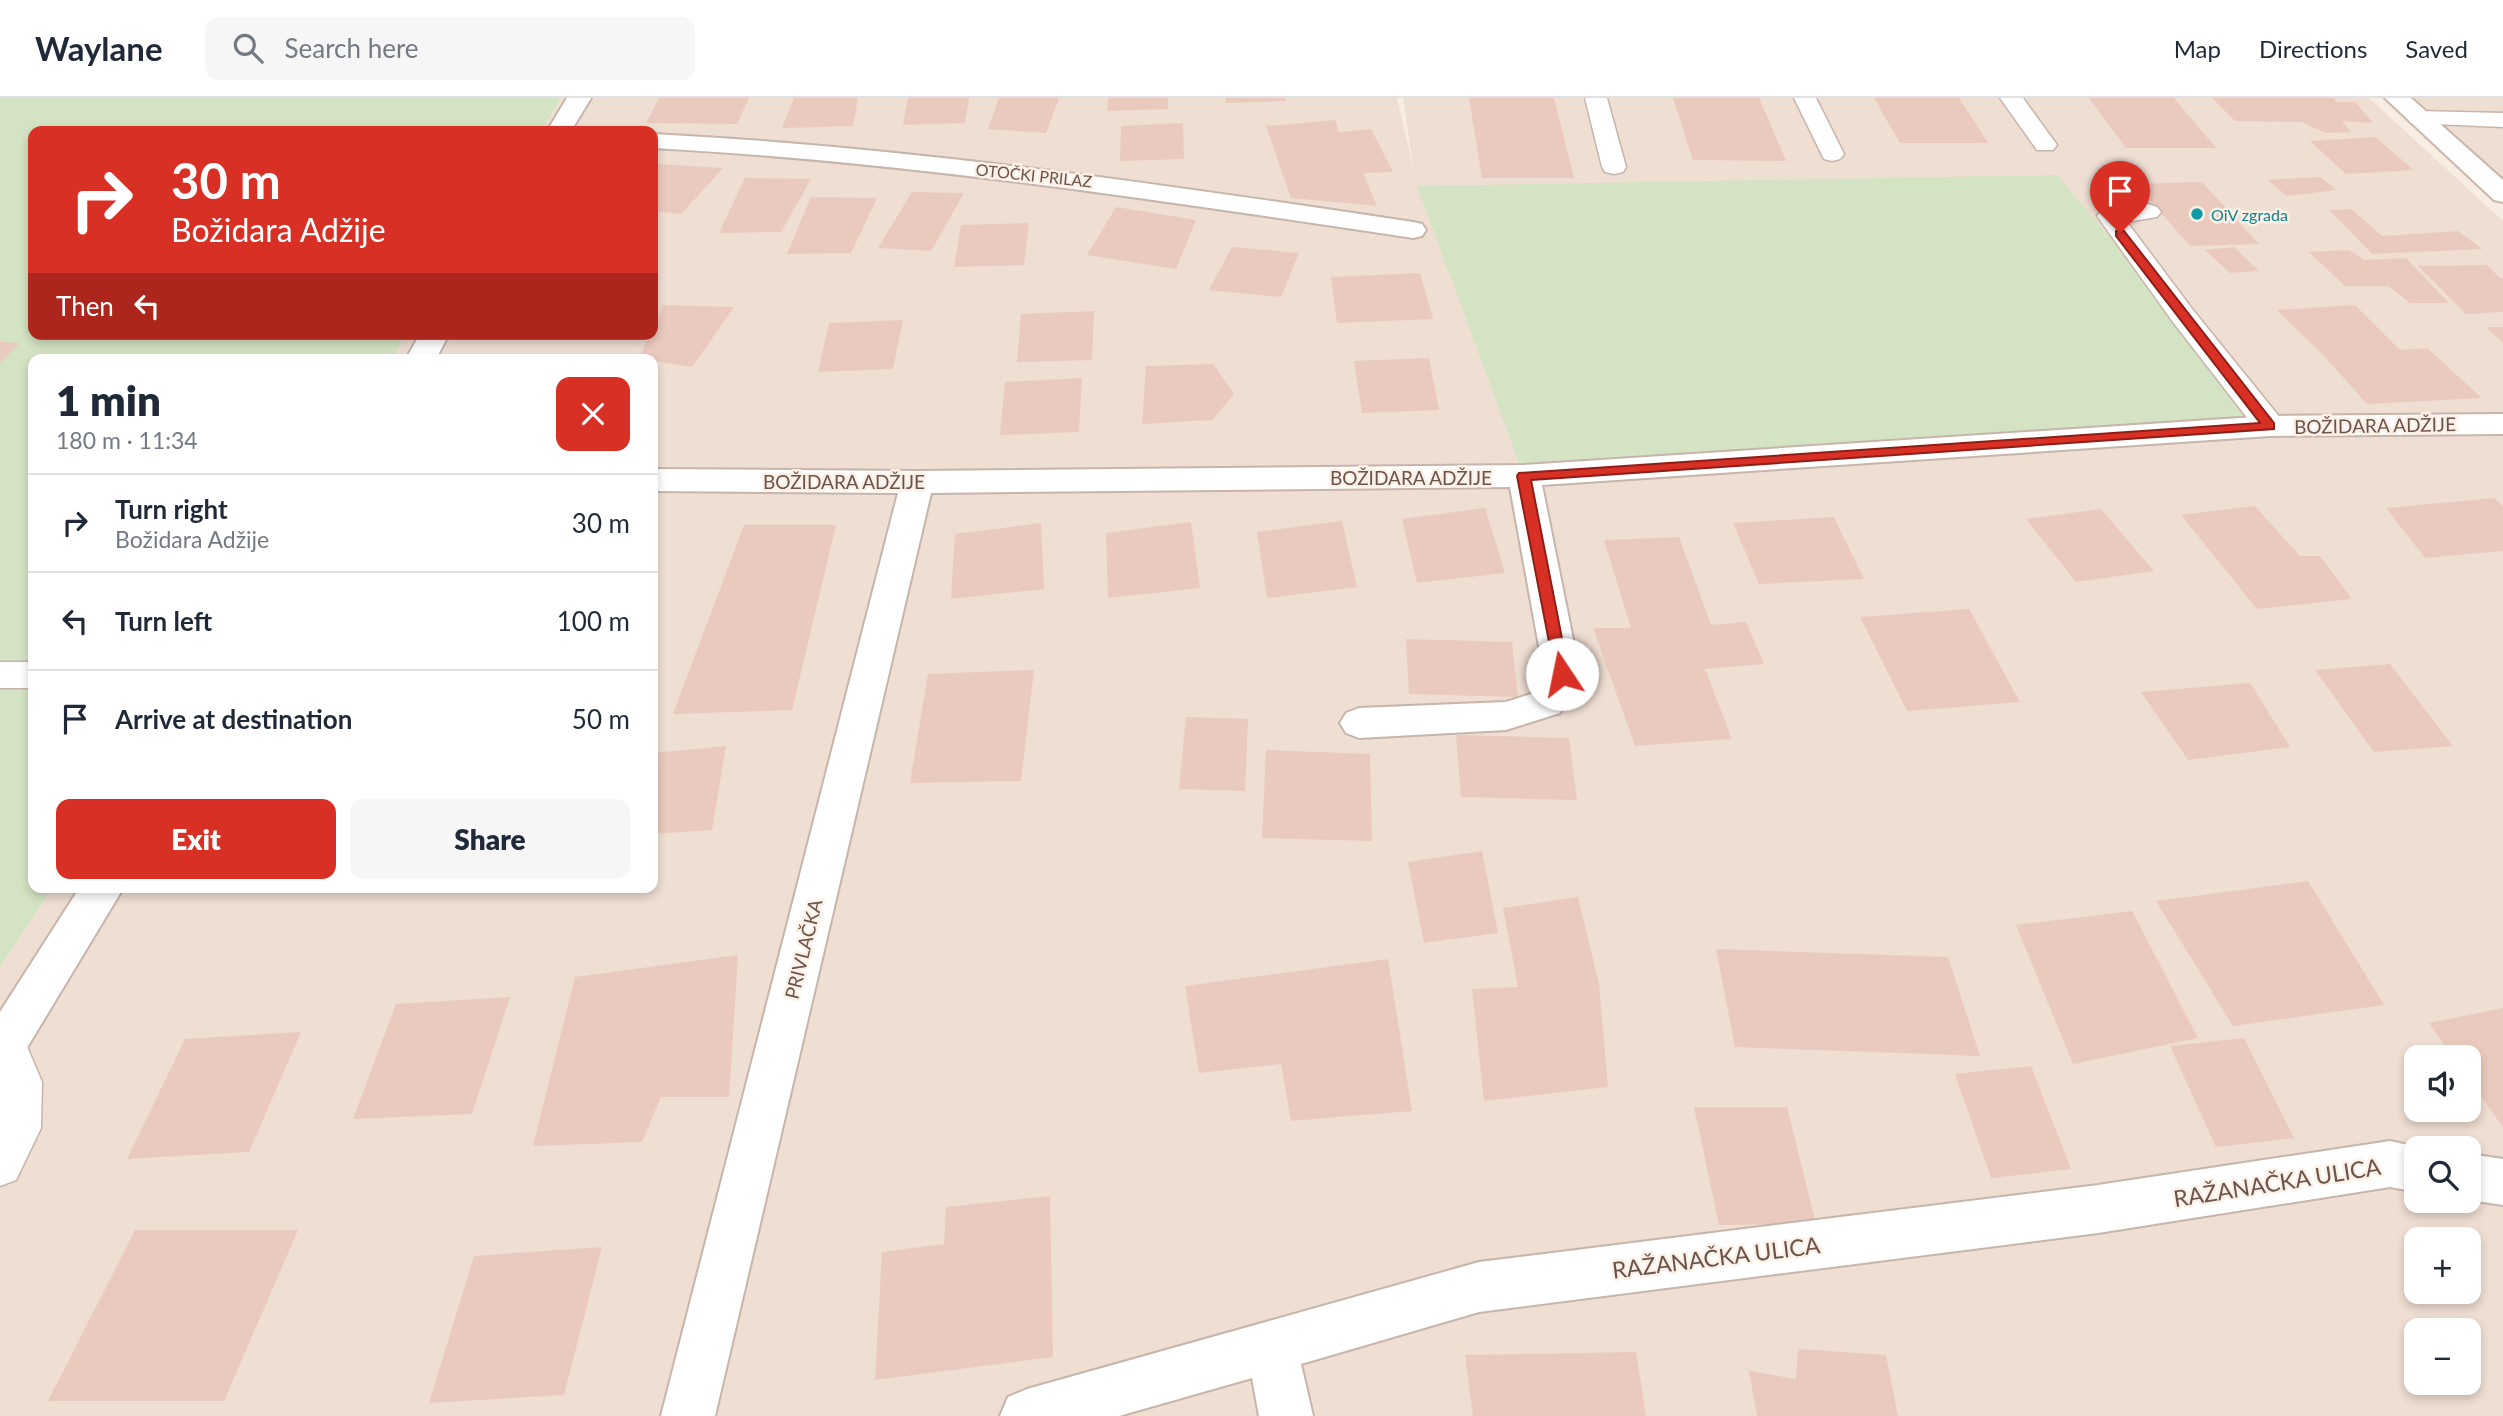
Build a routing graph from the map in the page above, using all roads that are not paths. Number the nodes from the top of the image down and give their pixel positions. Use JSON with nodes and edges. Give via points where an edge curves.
{"nodes":[{"id":1,"x":579,"y":98,"type":"edge"},
{"id":2,"x":1596,"y":98,"type":"edge"},
{"id":3,"x":1805,"y":98,"type":"edge"},
{"id":4,"x":2011,"y":98,"type":"edge"},
{"id":5,"x":2397,"y":98,"type":"edge"},
{"id":6,"x":2419,"y":118,"type":"junction"},
{"id":7,"x":2503,"y":120,"type":"edge"},
{"id":8,"x":562,"y":126,"type":"edge"},
{"id":9,"x":658,"y":142,"type":"edge"},
{"id":10,"x":2045,"y":145,"type":"dead end"},
{"id":11,"x":1832,"y":154,"type":"dead end"},
{"id":12,"x":1614,"y":167,"type":"dead end"},
{"id":13,"x":2503,"y":194,"type":"edge"},
{"id":14,"x":2148,"y":212,"type":"dead end"},
{"id":15,"x":1413,"y":230,"type":"dead end"},
{"id":16,"x":2503,"y":424,"type":"edge"},
{"id":17,"x":2270,"y":426,"type":"junction"},
{"id":18,"x":1524,"y":476,"type":"junction"},
{"id":19,"x":658,"y":480,"type":"edge"},
{"id":20,"x":917,"y":481,"type":"junction"},
{"id":21,"x":0,"y":675,"type":"edge"},
{"id":22,"x":28,"y":675,"type":"edge"},
{"id":23,"x":1359,"y":723,"type":"dead end"},
{"id":24,"x":99,"y":893,"type":"edge"},
{"id":25,"x":3,"y":1048,"type":"edge"},
{"id":26,"x":0,"y":1164,"type":"edge"},
{"id":27,"x":2404,"y":1167,"type":"edge"},
{"id":28,"x":2481,"y":1179,"type":"edge"},
{"id":29,"x":2503,"y":1182,"type":"edge"},
{"id":30,"x":1272,"y":1345,"type":"junction"},
{"id":31,"x":688,"y":1416,"type":"edge"},
{"id":32,"x":1027,"y":1416,"type":"edge"},
{"id":33,"x":1286,"y":1416,"type":"edge"}],
"edges":[{"from":1,"to":8,"type":"street"},
{"from":2,"to":12,"type":"lane"},
{"from":3,"to":11,"type":"lane"},
{"from":4,"to":10,"type":"lane"},
{"from":5,"to":6,"type":"street"},
{"from":6,"to":7,"type":"lane"},
{"from":6,"to":13,"type":"street"},
{"from":9,"to":15,"type":"street","name":"OTOČKI PRILAZ","via":[[786,148],[1085,181]]},
{"from":14,"to":17,"type":"lane","via":[[2110,216]]},
{"from":16,"to":17,"type":"street","name":"BOŽIDARA ADŽIJE"},
{"from":17,"to":18,"type":"street","name":"BOŽIDARA ADŽIJE"},
{"from":18,"to":20,"type":"street","name":"BOŽIDARA ADŽIJE"},
{"from":18,"to":23,"type":"street","via":[[1562,674],[1547,703],[1506,716]]},
{"from":19,"to":20,"type":"street","name":"BOŽIDARA ADŽIJE"},
{"from":20,"to":31,"type":"street","name":"PRIVLAČKA"},
{"from":21,"to":22,"type":"lane"},
{"from":24,"to":25,"type":"street"},
{"from":25,"to":26,"type":"lane","via":[[20,1082],[19,1128]]},
{"from":27,"to":30,"type":"street","name":"RAŽANAČKA ULICA","via":[[2390,1164],[2098,1209],[1479,1287]]},
{"from":28,"to":29,"type":"street"},
{"from":30,"to":32,"type":"street","name":"RAŽANAČKA ULICA"},
{"from":30,"to":33,"type":"street"}]}
